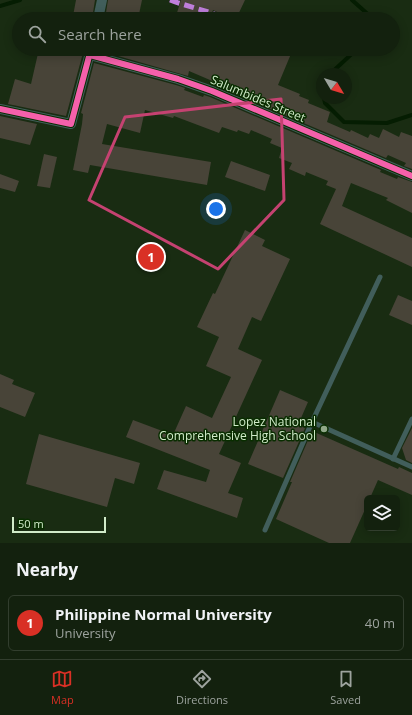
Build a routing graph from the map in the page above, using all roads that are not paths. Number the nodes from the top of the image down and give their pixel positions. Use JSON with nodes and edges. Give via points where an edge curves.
{"nodes":[{"id":1,"x":102,"y":0,"type":"edge"},
{"id":2,"x":99,"y":12,"type":"edge"},
{"id":3,"x":90,"y":56,"type":"edge"},
{"id":4,"x":104,"y":56,"type":"edge"},
{"id":5,"x":0,"y":109,"type":"edge"},
{"id":6,"x":412,"y":176,"type":"edge"},
{"id":7,"x":380,"y":277,"type":"dead end"},
{"id":8,"x":412,"y":420,"type":"edge"},
{"id":9,"x":312,"y":422,"type":"junction"},
{"id":10,"x":393,"y":459,"type":"junction"},
{"id":11,"x":412,"y":468,"type":"edge"},
{"id":12,"x":265,"y":530,"type":"dead end"}],
"edges":[{"from":1,"to":2,"type":"street"},
{"from":3,"to":5,"type":"street","via":[[71,124]]},
{"from":4,"to":6,"type":"street","name":"Salumbides Street","via":[[206,89]]},
{"from":7,"to":9,"type":"lane"},
{"from":8,"to":10,"type":"lane"},
{"from":9,"to":10,"type":"lane"},
{"from":9,"to":12,"type":"lane"},
{"from":10,"to":11,"type":"lane"}]}
